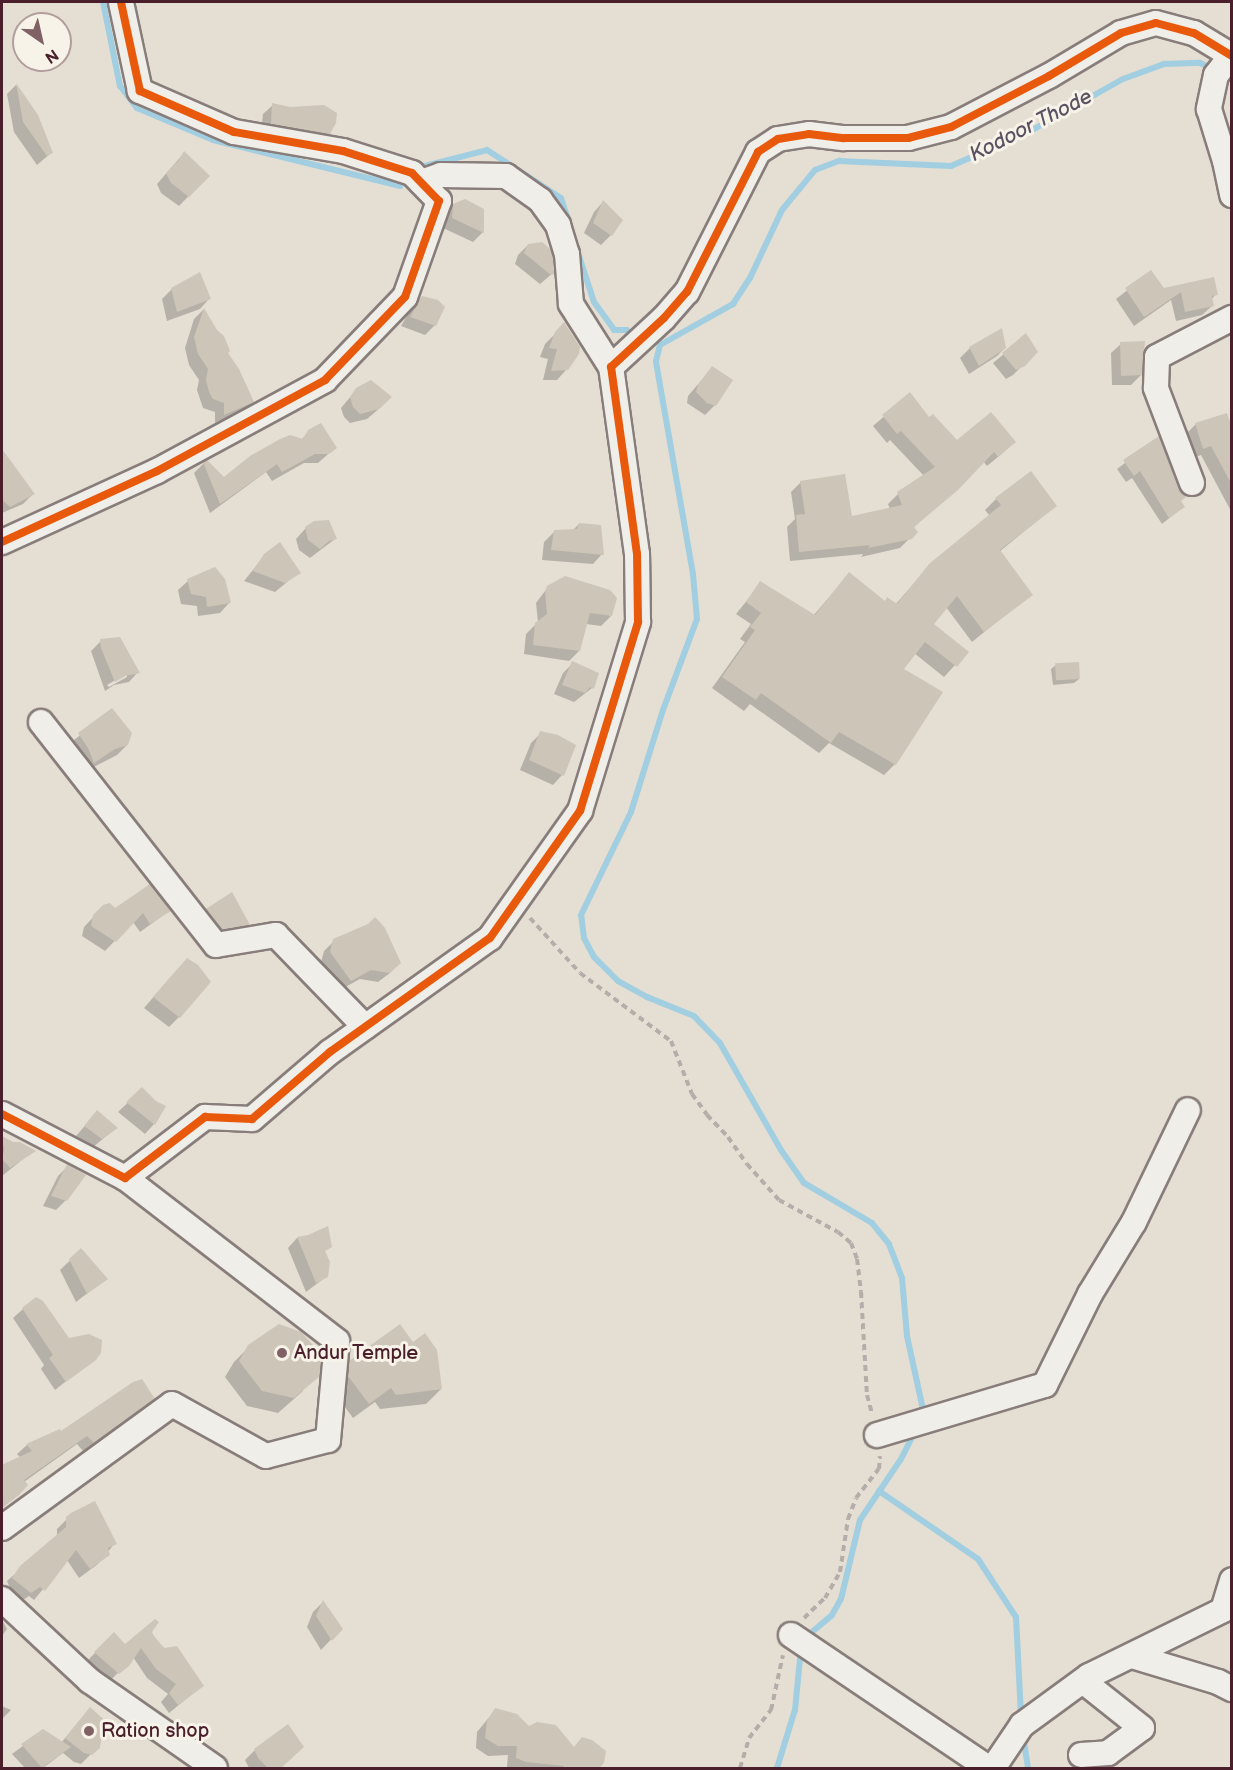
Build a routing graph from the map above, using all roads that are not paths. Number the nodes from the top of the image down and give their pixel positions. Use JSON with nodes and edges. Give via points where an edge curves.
{"nodes":[{"id":1,"x":121,"y":2,"type":"edge"},
{"id":2,"x":1225,"y":64,"type":"edge"},
{"id":3,"x":421,"y":182,"type":"junction"},
{"id":4,"x":1232,"y":195,"type":"edge"},
{"id":5,"x":1232,"y":318,"type":"edge"},
{"id":6,"x":611,"y":367,"type":"junction"},
{"id":7,"x":1192,"y":483,"type":"dead end"},
{"id":8,"x":2,"y":542,"type":"edge"},
{"id":9,"x":41,"y":722,"type":"dead end"},
{"id":10,"x":365,"y":1027,"type":"junction"},
{"id":11,"x":1188,"y":1110,"type":"dead end"},
{"id":12,"x":2,"y":1114,"type":"edge"},
{"id":13,"x":125,"y":1178,"type":"junction"},
{"id":14,"x":877,"y":1435,"type":"road end"},
{"id":15,"x":2,"y":1528,"type":"edge"},
{"id":16,"x":1232,"y":1580,"type":"edge"},
{"id":17,"x":2,"y":1599,"type":"edge"},
{"id":18,"x":791,"y":1635,"type":"road end"},
{"id":19,"x":1132,"y":1656,"type":"junction"},
{"id":20,"x":1083,"y":1681,"type":"junction"},
{"id":21,"x":1232,"y":1689,"type":"edge"},
{"id":22,"x":1081,"y":1755,"type":"dead end"},
{"id":23,"x":215,"y":1768,"type":"edge"},
{"id":24,"x":988,"y":1768,"type":"edge"},
{"id":25,"x":993,"y":1768,"type":"edge"}],
"edges":[{"from":1,"to":3,"type":"street","via":[[140,91],[234,132],[343,151],[412,173]]},
{"from":2,"to":4,"type":"street","via":[[1209,109]]},
{"from":2,"to":6,"type":"street","via":[[1194,33],[1156,23],[1121,33],[951,127],[908,138],[809,134],[778,140],[758,152],[687,292]]},
{"from":3,"to":6,"type":"street","via":[[441,175],[506,176],[540,200],[558,225],[567,254],[571,304]]},
{"from":3,"to":8,"type":"street","via":[[439,201],[405,297],[325,380],[157,471]]},
{"from":5,"to":7,"type":"street","via":[[1157,357],[1156,388]]},
{"from":6,"to":10,"type":"street","via":[[637,554],[638,622],[580,811],[490,938]]},
{"from":9,"to":10,"type":"street","via":[[216,945],[276,935]]},
{"from":10,"to":13,"type":"street","via":[[252,1119],[205,1117]]},
{"from":11,"to":14,"type":"street","via":[[1134,1222],[1090,1294],[1045,1385]]},
{"from":12,"to":13,"type":"street"},
{"from":13,"to":15,"type":"street","via":[[337,1341],[328,1440],[266,1456],[172,1404]]},
{"from":16,"to":19,"type":"street","via":[[1223,1610]]},
{"from":17,"to":23,"type":"street","via":[[90,1681]]},
{"from":18,"to":24,"type":"street"},
{"from":19,"to":20,"type":"street"},
{"from":19,"to":21,"type":"street"},
{"from":20,"to":22,"type":"street","via":[[1142,1728],[1108,1753]]},
{"from":20,"to":25,"type":"street","via":[[1022,1725]]}]}
